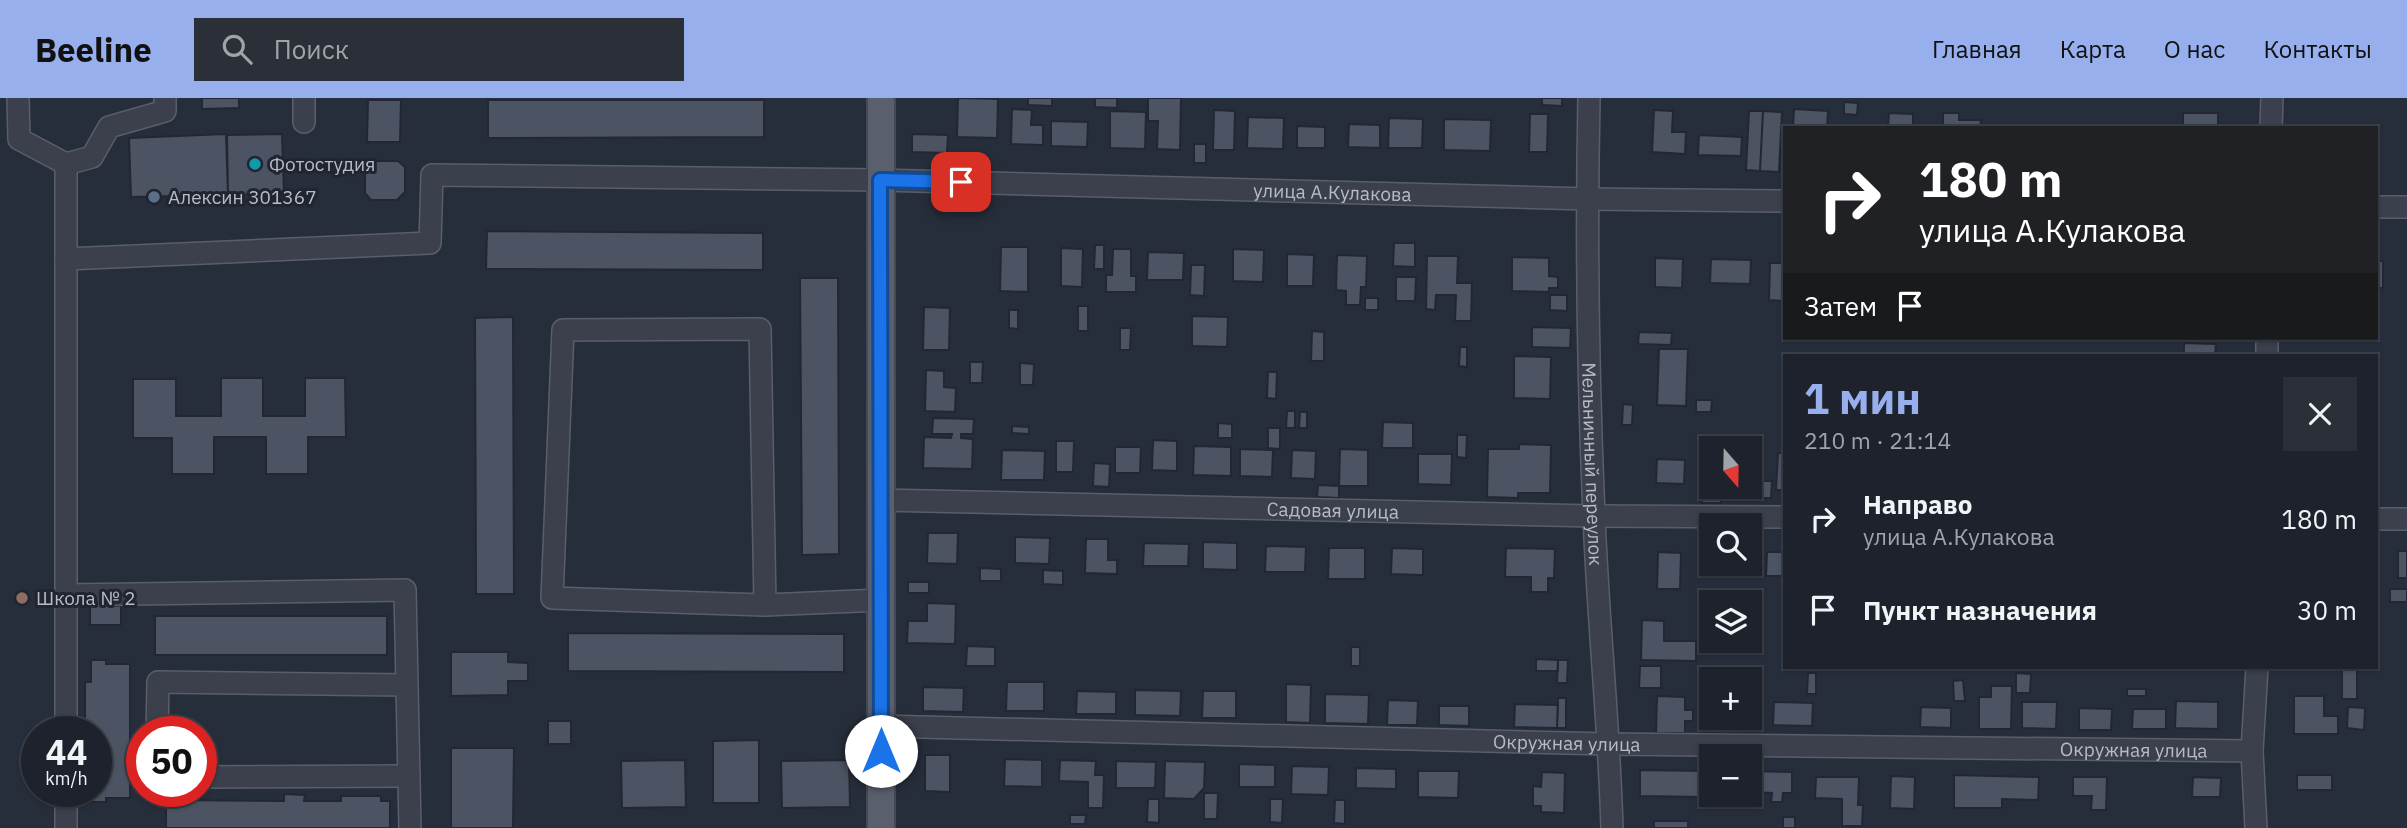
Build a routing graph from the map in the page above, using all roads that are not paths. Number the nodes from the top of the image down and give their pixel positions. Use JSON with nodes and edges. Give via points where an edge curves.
{"nodes":[{"id":1,"x":18,"y":98,"type":"edge"},
{"id":2,"x":165,"y":98,"type":"edge"},
{"id":3,"x":304,"y":98,"type":"edge"},
{"id":4,"x":881,"y":98,"type":"edge"},
{"id":5,"x":1590,"y":98,"type":"edge"},
{"id":6,"x":2272,"y":98,"type":"edge"},
{"id":7,"x":304,"y":122,"type":"dead end"},
{"id":8,"x":2271,"y":126,"type":"edge"},
{"id":9,"x":66,"y":164,"type":"junction"},
{"id":10,"x":880,"y":180,"type":"junction"},
{"id":11,"x":1587,"y":199,"type":"junction"},
{"id":12,"x":1783,"y":201,"type":"edge"},
{"id":13,"x":2378,"y":207,"type":"edge"},
{"id":14,"x":2407,"y":207,"type":"edge"},
{"id":15,"x":66,"y":259,"type":"junction"},
{"id":16,"x":880,"y":500,"type":"junction"},
{"id":17,"x":1594,"y":516,"type":"junction"},
{"id":18,"x":1783,"y":517,"type":"edge"},
{"id":19,"x":2378,"y":519,"type":"edge"},
{"id":20,"x":2407,"y":519,"type":"edge"},
{"id":21,"x":66,"y":595,"type":"junction"},
{"id":22,"x":881,"y":600,"type":"junction"},
{"id":23,"x":765,"y":605,"type":"junction"},
{"id":24,"x":2257,"y":669,"type":"edge"},
{"id":25,"x":406,"y":685,"type":"junction"},
{"id":26,"x":66,"y":716,"type":"edge"},
{"id":27,"x":158,"y":716,"type":"edge"},
{"id":28,"x":881,"y":726,"type":"junction"},
{"id":29,"x":1609,"y":744,"type":"junction"},
{"id":30,"x":2252,"y":751,"type":"junction"},
{"id":31,"x":409,"y":776,"type":"junction"},
{"id":32,"x":217,"y":777,"type":"edge"},
{"id":33,"x":66,"y":807,"type":"edge"},
{"id":34,"x":66,"y":828,"type":"edge"},
{"id":35,"x":410,"y":828,"type":"edge"},
{"id":36,"x":881,"y":828,"type":"edge"},
{"id":37,"x":1612,"y":828,"type":"edge"},
{"id":38,"x":2256,"y":828,"type":"edge"}],
"edges":[{"from":1,"to":9,"type":"street","via":[[19,139]]},
{"from":2,"to":9,"type":"street","via":[[165,111],[109,127],[92,157]]},
{"from":3,"to":7,"type":"street"},
{"from":4,"to":10,"type":"main road"},
{"from":5,"to":11,"type":"street","name":"Мельничный переулок"},
{"from":6,"to":8,"type":"street"},
{"from":9,"to":15,"type":"street"},
{"from":10,"to":11,"type":"street","name":"улица А.Кулакова"},
{"from":10,"to":15,"type":"street","name":"улица А.Кулакова","via":[[432,175],[430,243]]},
{"from":10,"to":16,"type":"main road"},
{"from":11,"to":12,"type":"street","name":"улица А.Кулакова"},
{"from":11,"to":17,"type":"street","name":"Мельничный переулок"},
{"from":13,"to":14,"type":"street"},
{"from":15,"to":21,"type":"street"},
{"from":16,"to":17,"type":"street","name":"Садовая улица"},
{"from":16,"to":22,"type":"main road"},
{"from":17,"to":18,"type":"street","name":"Садовая улица"},
{"from":17,"to":29,"type":"street","name":"Мельничный переулок"},
{"from":19,"to":20,"type":"street"},
{"from":21,"to":25,"type":"street","via":[[405,590]]},
{"from":21,"to":26,"type":"street"},
{"from":22,"to":23,"type":"street"},
{"from":22,"to":28,"type":"main road"},
{"from":23,"to":23,"type":"street","via":[[552,598],[563,330],[760,329]]},
{"from":24,"to":30,"type":"street"},
{"from":25,"to":27,"type":"street","via":[[158,682]]},
{"from":25,"to":31,"type":"street"},
{"from":28,"to":29,"type":"street","name":"Окружная улица"},
{"from":28,"to":36,"type":"main road"},
{"from":29,"to":30,"type":"street","name":"Окружная улица"},
{"from":29,"to":37,"type":"street","name":"Мельничный переулок"},
{"from":30,"to":38,"type":"street"},
{"from":31,"to":32,"type":"street"},
{"from":31,"to":35,"type":"street"},
{"from":33,"to":34,"type":"street"}]}
